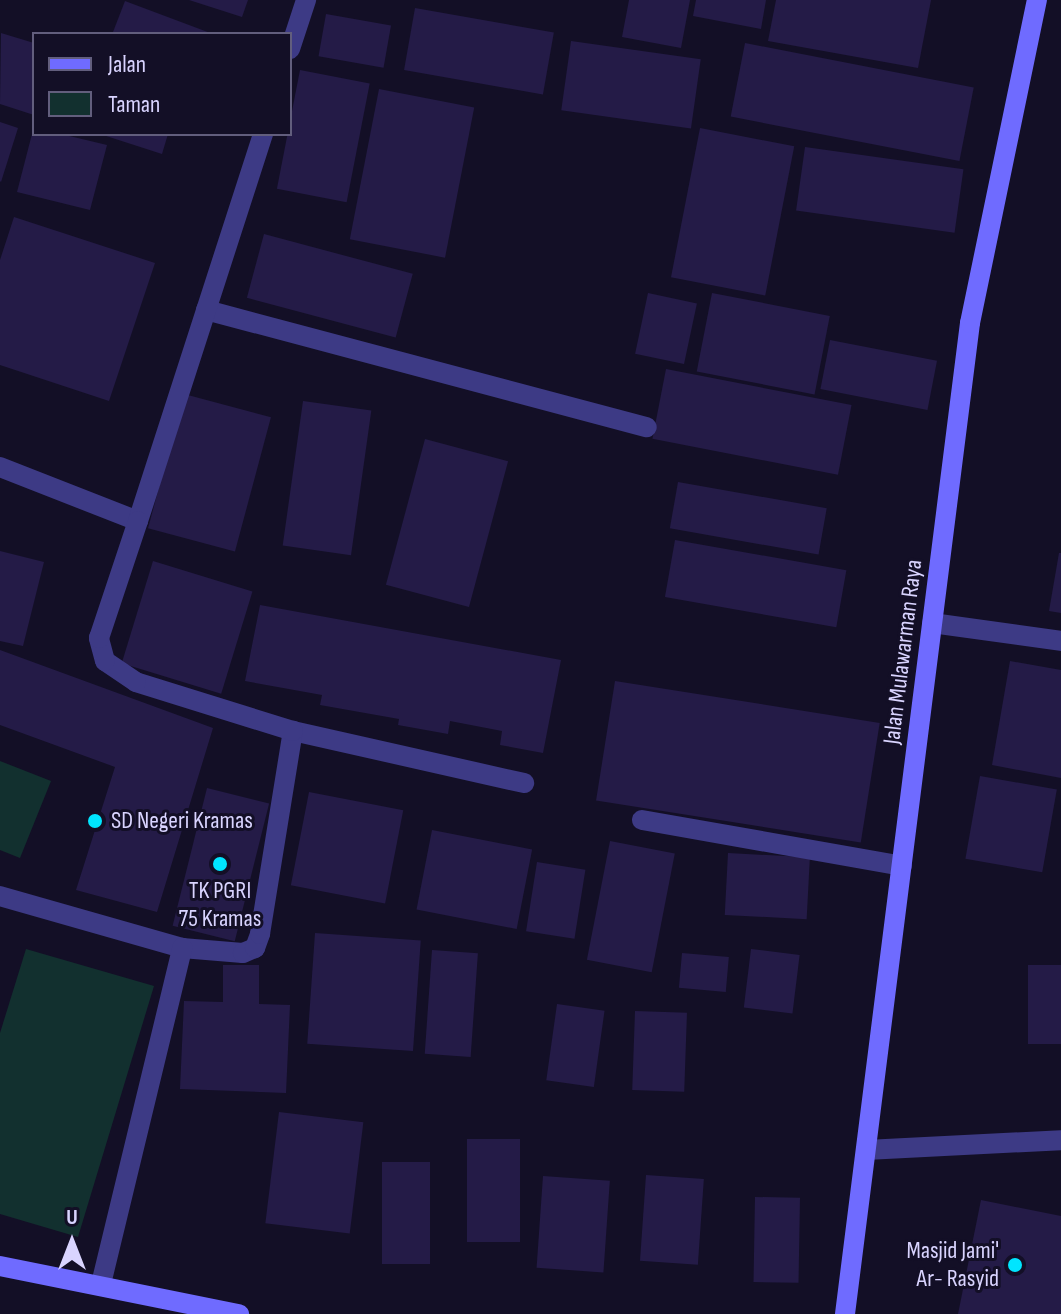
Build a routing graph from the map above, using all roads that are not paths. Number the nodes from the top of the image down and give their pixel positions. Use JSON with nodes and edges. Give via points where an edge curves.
{"nodes":[{"id":1,"x":306,"y":0,"type":"edge"},
{"id":2,"x":1037,"y":0,"type":"edge"},
{"id":3,"x":292,"y":43,"type":"edge"},
{"id":4,"x":262,"y":136,"type":"edge"},
{"id":5,"x":206,"y":310,"type":"junction"},
{"id":6,"x":647,"y":427,"type":"dead end"},
{"id":7,"x":0,"y":467,"type":"edge"},
{"id":8,"x":138,"y":521,"type":"junction"},
{"id":9,"x":932,"y":623,"type":"junction"},
{"id":10,"x":1061,"y":641,"type":"edge"},
{"id":11,"x":293,"y":731,"type":"junction"},
{"id":12,"x":524,"y":783,"type":"dead end"},
{"id":13,"x":642,"y":820,"type":"dead end"},
{"id":14,"x":902,"y":866,"type":"junction"},
{"id":15,"x":0,"y":896,"type":"edge"},
{"id":16,"x":182,"y":948,"type":"junction"},
{"id":17,"x":1061,"y":1140,"type":"edge"},
{"id":18,"x":866,"y":1150,"type":"junction"},
{"id":19,"x":0,"y":1266,"type":"edge"},
{"id":20,"x":101,"y":1284,"type":"junction"},
{"id":21,"x":239,"y":1314,"type":"edge"},
{"id":22,"x":845,"y":1314,"type":"edge"}],
"edges":[{"from":1,"to":3,"type":"street"},
{"from":2,"to":9,"type":"main road","name":"Jalan Mulawarman Raya","via":[[970,323]]},
{"from":4,"to":5,"type":"street"},
{"from":5,"to":6,"type":"street"},
{"from":5,"to":8,"type":"street"},
{"from":7,"to":8,"type":"street"},
{"from":8,"to":11,"type":"street","via":[[99,638],[105,661],[136,682]]},
{"from":9,"to":10,"type":"street"},
{"from":9,"to":14,"type":"main road","name":"Jalan Mulawarman Raya"},
{"from":11,"to":12,"type":"street"},
{"from":11,"to":16,"type":"street","via":[[255,948],[243,953]]},
{"from":13,"to":14,"type":"street"},
{"from":14,"to":18,"type":"main road","name":"Jalan Mulawarman Raya"},
{"from":15,"to":16,"type":"street"},
{"from":16,"to":20,"type":"street"},
{"from":17,"to":18,"type":"street"},
{"from":18,"to":22,"type":"main road","name":"Jalan Mulawarman Raya"},
{"from":19,"to":20,"type":"main road"},
{"from":20,"to":21,"type":"main road"}]}
